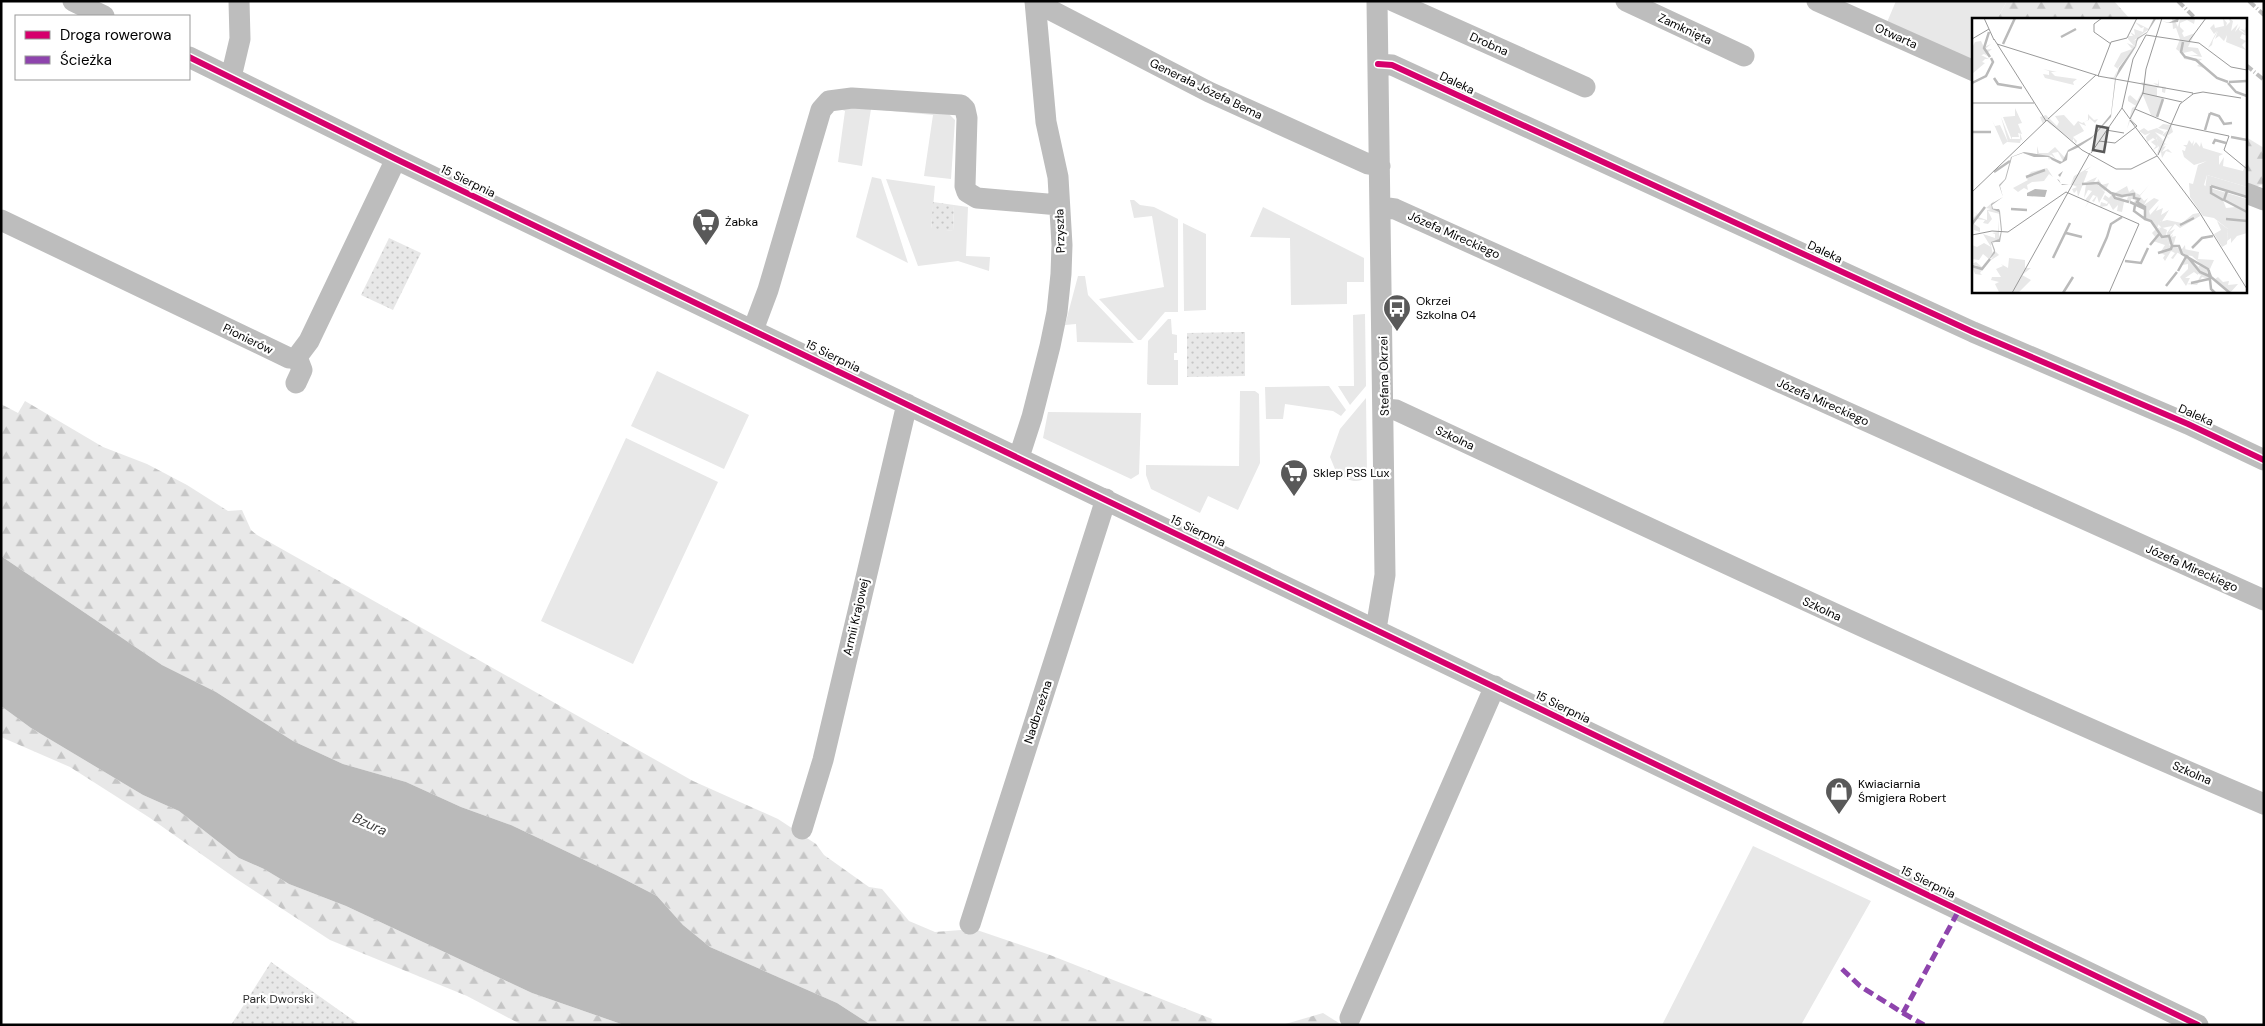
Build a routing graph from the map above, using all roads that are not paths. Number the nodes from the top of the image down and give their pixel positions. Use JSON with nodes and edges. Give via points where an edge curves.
{"nodes":[{"id":1,"x":73,"y":1,"type":"edge"},
{"id":2,"x":239,"y":1,"type":"edge"},
{"id":3,"x":1377,"y":1,"type":"edge"},
{"id":4,"x":1393,"y":1,"type":"edge"},
{"id":5,"x":1626,"y":1,"type":"edge"},
{"id":6,"x":1818,"y":1,"type":"edge"},
{"id":7,"x":1035,"y":2,"type":"edge"},
{"id":8,"x":102,"y":15,"type":"edge"},
{"id":9,"x":1744,"y":56,"type":"dead end"},
{"id":10,"x":190,"y":57,"type":"edge"},
{"id":11,"x":1378,"y":64,"type":"junction"},
{"id":12,"x":1972,"y":70,"type":"edge"},
{"id":13,"x":232,"y":77,"type":"junction"},
{"id":14,"x":1585,"y":87,"type":"dead end"},
{"id":15,"x":396,"y":160,"type":"junction"},
{"id":16,"x":1380,"y":166,"type":"junction"},
{"id":17,"x":2248,"y":194,"type":"edge"},
{"id":18,"x":2264,"y":200,"type":"edge"},
{"id":19,"x":1059,"y":205,"type":"junction"},
{"id":20,"x":1381,"y":207,"type":"junction"},
{"id":21,"x":1,"y":220,"type":"edge"},
{"id":22,"x":754,"y":330,"type":"junction"},
{"id":23,"x":297,"y":357,"type":"junction"},
{"id":24,"x":296,"y":383,"type":"dead end"},
{"id":25,"x":906,"y":404,"type":"junction"},
{"id":26,"x":1384,"y":409,"type":"junction"},
{"id":27,"x":1019,"y":457,"type":"junction"},
{"id":28,"x":2264,"y":460,"type":"edge"},
{"id":29,"x":1106,"y":499,"type":"junction"},
{"id":30,"x":2264,"y":600,"type":"edge"},
{"id":31,"x":1376,"y":629,"type":"junction"},
{"id":32,"x":1495,"y":686,"type":"junction"},
{"id":33,"x":2264,"y":804,"type":"edge"},
{"id":34,"x":802,"y":828,"type":"dead end"},
{"id":35,"x":970,"y":924,"type":"dead end"},
{"id":36,"x":1350,"y":1018,"type":"dead end"},
{"id":37,"x":2198,"y":1025,"type":"edge"}],
"edges":[{"from":1,"to":8,"type":"street"},
{"from":2,"to":13,"type":"street","via":[[240,39]]},
{"from":3,"to":11,"type":"street","name":"Stefana Okrzei"},
{"from":4,"to":14,"type":"street","name":"Drobna"},
{"from":5,"to":9,"type":"street","name":"Zamknięta"},
{"from":6,"to":12,"type":"street","name":"Otwarta"},
{"from":7,"to":16,"type":"street","name":"Generała Józefa Bema","via":[[1209,92],[1368,164]]},
{"from":7,"to":19,"type":"street","name":"Przyszła","via":[[1046,122],[1058,177]]},
{"from":10,"to":13,"type":"street","name":"15 Sierpnia"},
{"from":11,"to":16,"type":"street","name":"Stefana Okrzei"},
{"from":11,"to":28,"type":"street","name":"Daleka","via":[[1392,65],[1973,332]]},
{"from":13,"to":15,"type":"street","name":"15 Sierpnia"},
{"from":15,"to":22,"type":"street","name":"15 Sierpnia"},
{"from":15,"to":23,"type":"street","via":[[309,341]]},
{"from":16,"to":20,"type":"street","name":"Stefana Okrzei"},
{"from":17,"to":18,"type":"street"},
{"from":19,"to":22,"type":"street","via":[[977,198],[967,192],[967,118],[961,105],[852,98],[830,100],[821,110]]},
{"from":19,"to":27,"type":"street","name":"Przyszła","via":[[1062,245],[1057,312]]},
{"from":20,"to":26,"type":"street","name":"Stefana Okrzei"},
{"from":20,"to":30,"type":"street","name":"Józefa Mireckiego","via":[[1394,209]]},
{"from":21,"to":23,"type":"street","name":"Pionierów","via":[[288,358]]},
{"from":22,"to":25,"type":"street","name":"15 Sierpnia"},
{"from":23,"to":24,"type":"street","via":[[302,370]]},
{"from":25,"to":27,"type":"street","name":"15 Sierpnia"},
{"from":25,"to":34,"type":"street","name":"Armii Krajowej","via":[[823,760]]},
{"from":26,"to":31,"type":"street","name":"Stefana Okrzei","via":[[1385,575]]},
{"from":26,"to":33,"type":"street","name":"Szkolna","via":[[1396,410],[1888,639]]},
{"from":27,"to":29,"type":"street","name":"15 Sierpnia"},
{"from":29,"to":31,"type":"street","name":"15 Sierpnia"},
{"from":29,"to":35,"type":"street","name":"Nadbrzeżna"},
{"from":31,"to":32,"type":"street","name":"15 Sierpnia"},
{"from":32,"to":36,"type":"street"},
{"from":32,"to":37,"type":"street","name":"15 Sierpnia"}]}
